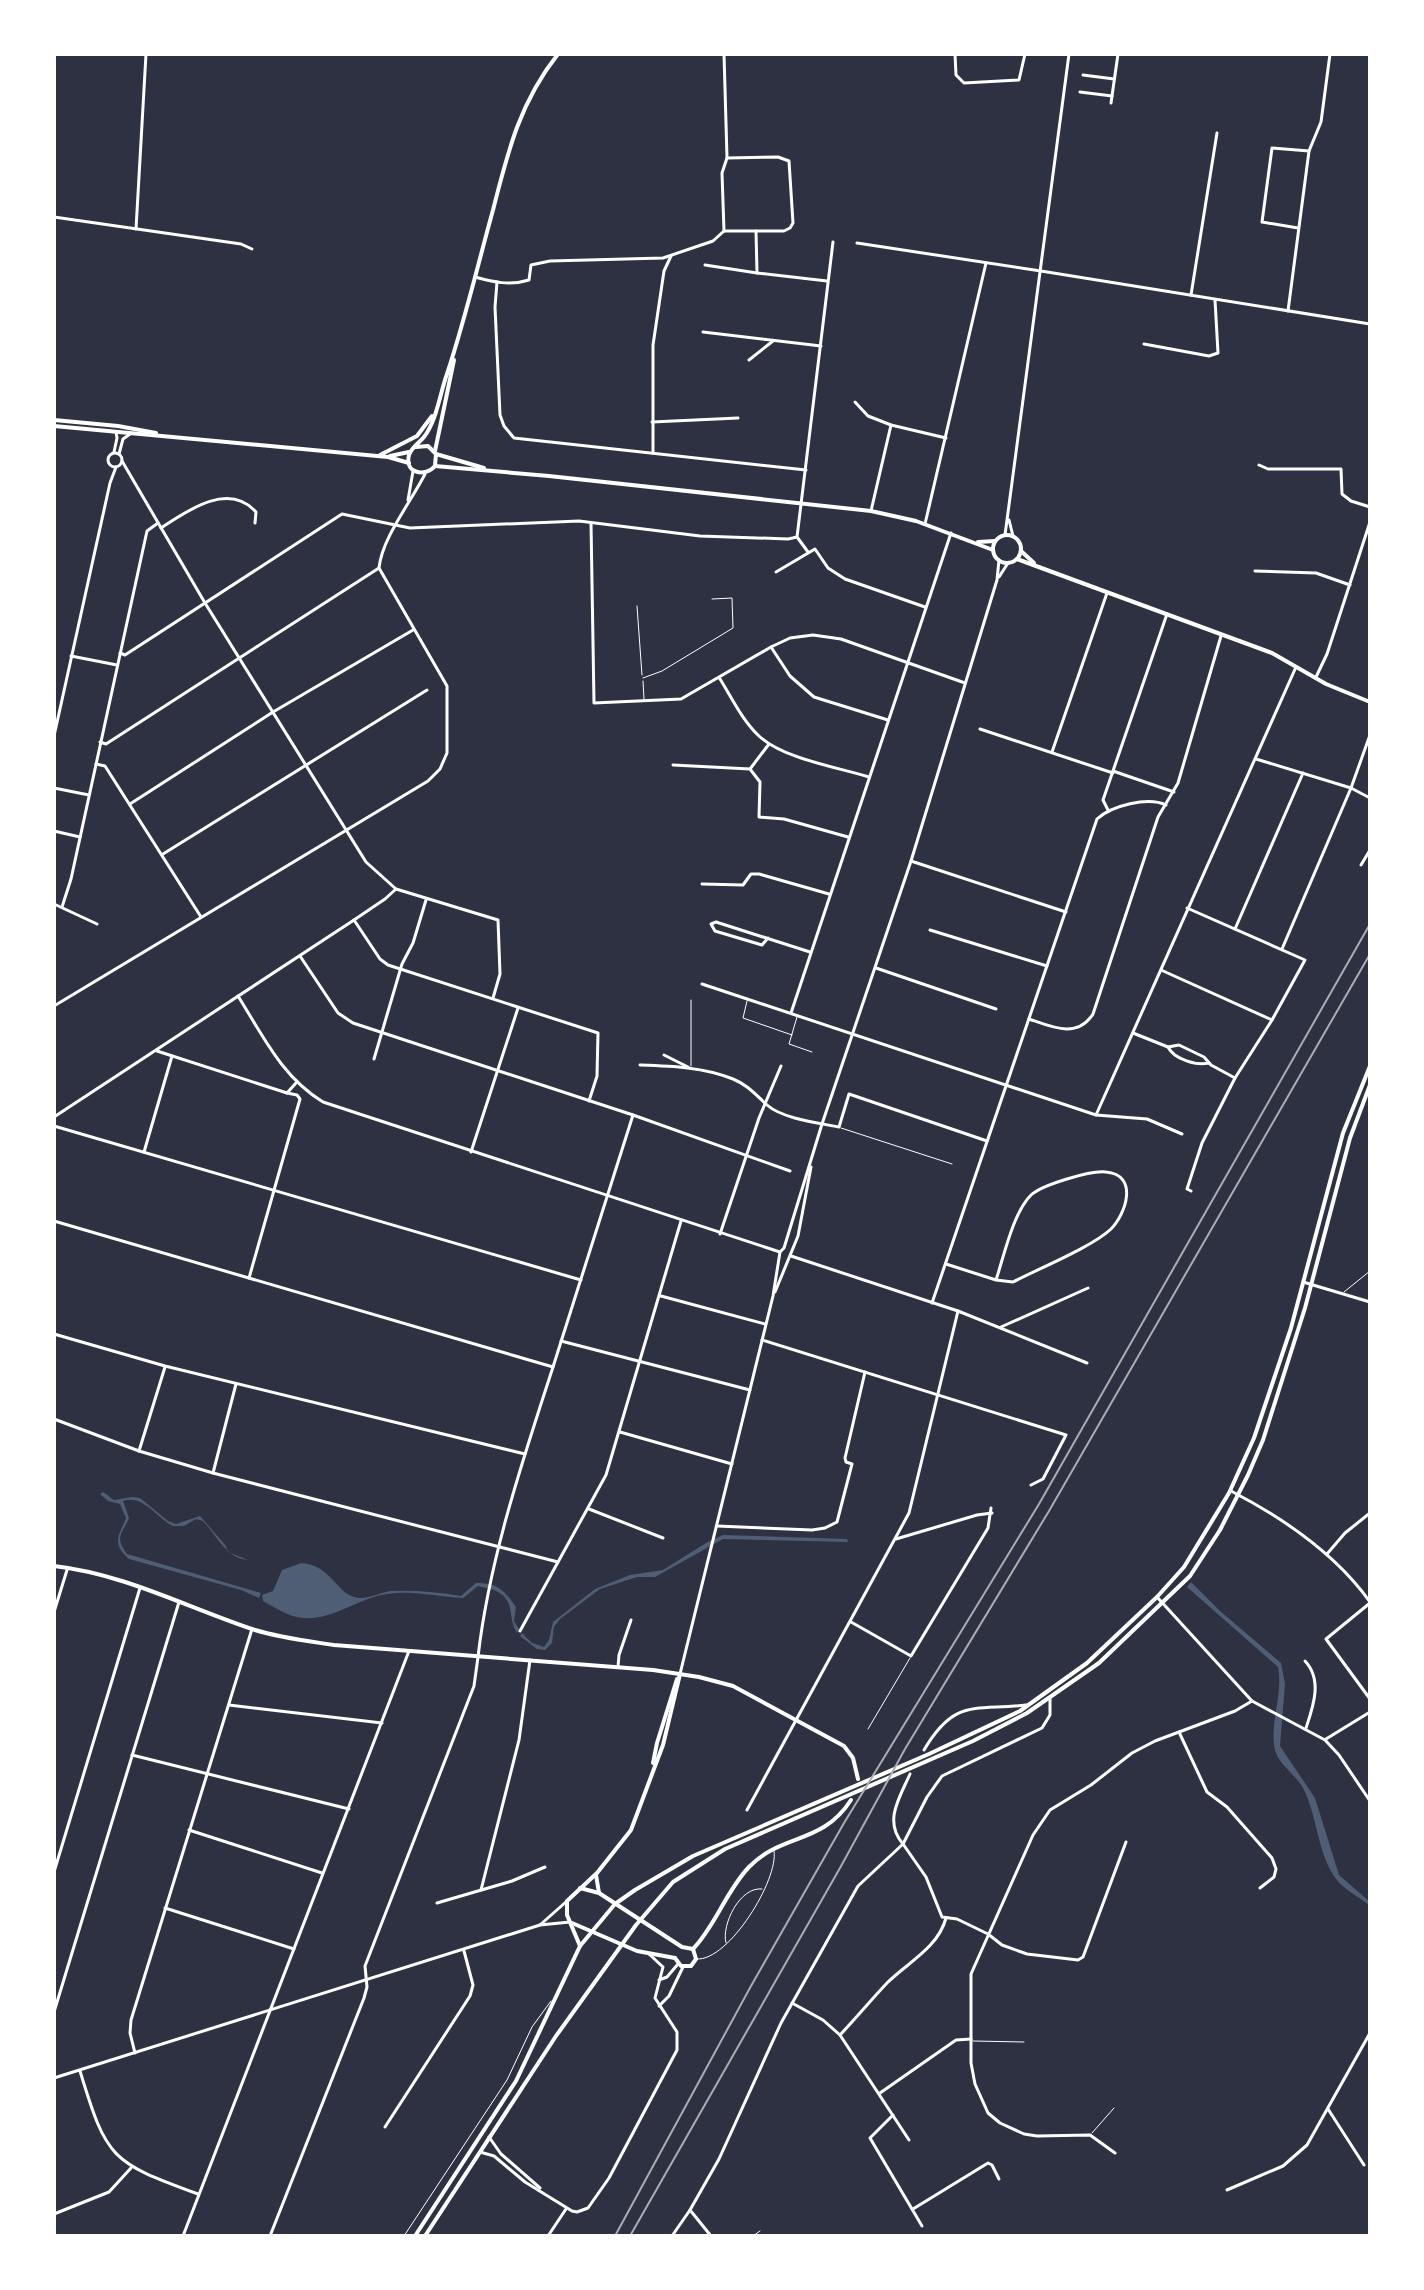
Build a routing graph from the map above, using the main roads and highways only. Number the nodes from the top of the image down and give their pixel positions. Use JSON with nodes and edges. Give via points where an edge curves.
{"nodes":[{"id":1,"x":558,"y":54,"type":"edge"},
{"id":2,"x":457,"y":344,"type":"junction"},
{"id":3,"x":434,"y":412,"type":"junction"},
{"id":4,"x":54,"y":423,"type":"edge"},
{"id":5,"x":170,"y":436,"type":"junction"},
{"id":6,"x":416,"y":447,"type":"junction"},
{"id":7,"x":411,"y":452,"type":"junction"},
{"id":8,"x":435,"y":453,"type":"junction"},
{"id":9,"x":378,"y":456,"type":"junction"},
{"id":10,"x":388,"y":457,"type":"junction"},
{"id":11,"x":409,"y":463,"type":"junction"},
{"id":12,"x":435,"y":466,"type":"junction"},
{"id":13,"x":494,"y":470,"type":"junction"},
{"id":14,"x":995,"y":541,"type":"junction"},
{"id":15,"x":975,"y":542,"type":"junction"},
{"id":16,"x":993,"y":550,"type":"junction"},
{"id":17,"x":1021,"y":551,"type":"junction"},
{"id":18,"x":1017,"y":559,"type":"junction"},
{"id":19,"x":1035,"y":563,"type":"junction"},
{"id":20,"x":1370,"y":702,"type":"edge"},
{"id":21,"x":1370,"y":1066,"type":"edge"},
{"id":22,"x":1370,"y":1085,"type":"edge"},
{"id":23,"x":54,"y":1566,"type":"edge"},
{"id":24,"x":680,"y":1674,"type":"junction"},
{"id":25,"x":858,"y":1779,"type":"dead end"},
{"id":26,"x":851,"y":1800,"type":"dead end"},
{"id":27,"x":597,"y":1873,"type":"junction"},
{"id":28,"x":580,"y":1888,"type":"junction"},
{"id":29,"x":599,"y":1893,"type":"junction"},
{"id":30,"x":615,"y":1904,"type":"junction"},
{"id":31,"x":640,"y":1919,"type":"junction"},
{"id":32,"x":570,"y":1922,"type":"junction"},
{"id":33,"x":591,"y":1931,"type":"junction"},
{"id":34,"x":622,"y":1944,"type":"junction"},
{"id":35,"x":580,"y":1946,"type":"junction"},
{"id":36,"x":682,"y":1947,"type":"junction"},
{"id":37,"x":693,"y":1949,"type":"junction"},
{"id":38,"x":675,"y":1958,"type":"junction"},
{"id":39,"x":415,"y":2236,"type":"edge"},
{"id":40,"x":425,"y":2236,"type":"edge"}],
"edges":[{"from":1,"to":2,"type":"main road","via":[[534,86],[516,128]]},
{"from":2,"to":3,"type":"main road"},
{"from":2,"to":8,"type":"main road"},
{"from":3,"to":6,"type":"main road"},
{"from":3,"to":9,"type":"main road","via":[[417,436]]},
{"from":4,"to":5,"type":"main road"},
{"from":4,"to":5,"type":"main road","via":[[118,426]]},
{"from":5,"to":9,"type":"main road"},
{"from":6,"to":7,"type":"main road"},
{"from":6,"to":8,"type":"main road","via":[[424,445]]},
{"from":7,"to":10,"type":"main road"},
{"from":7,"to":11,"type":"main road"},
{"from":8,"to":12,"type":"main road"},
{"from":8,"to":13,"type":"main road"},
{"from":9,"to":10,"type":"main road"},
{"from":10,"to":11,"type":"main road"},
{"from":11,"to":12,"type":"main road","via":[[413,471],[425,474]]},
{"from":12,"to":13,"type":"main road"},
{"from":13,"to":15,"type":"main road","via":[[871,511]]},
{"from":14,"to":15,"type":"main road"},
{"from":14,"to":16,"type":"main road"},
{"from":14,"to":17,"type":"main road","via":[[1013,536]]},
{"from":15,"to":16,"type":"main road"},
{"from":16,"to":18,"type":"main road","via":[[999,560]]},
{"from":17,"to":18,"type":"main road"},
{"from":17,"to":19,"type":"main road"},
{"from":18,"to":19,"type":"main road"},
{"from":19,"to":20,"type":"main road","via":[[1272,653]]},
{"from":21,"to":30,"type":"main road","via":[[1346,1125],[1254,1438],[1231,1491],[1192,1557],[1157,1597],[1073,1674],[1008,1718],[693,1856]]},
{"from":22,"to":31,"type":"main road","via":[[1266,1429],[1238,1495],[1198,1565],[1099,1663],[1050,1699],[1005,1726],[701,1862],[660,1894]]},
{"from":23,"to":24,"type":"main road","via":[[105,1575],[288,1638]]},
{"from":24,"to":25,"type":"main road","via":[[733,1686],[844,1746]]},
{"from":24,"to":27,"type":"main road","via":[[631,1830]]},
{"from":26,"to":37,"type":"main road","via":[[825,1828],[755,1861]]},
{"from":27,"to":28,"type":"main road"},
{"from":27,"to":29,"type":"main road"},
{"from":28,"to":29,"type":"main road"},
{"from":28,"to":32,"type":"main road","via":[[567,1901]]},
{"from":29,"to":30,"type":"main road"},
{"from":30,"to":31,"type":"main road"},
{"from":30,"to":33,"type":"main road"},
{"from":31,"to":34,"type":"main road"},
{"from":31,"to":36,"type":"main road"},
{"from":32,"to":33,"type":"main road"},
{"from":32,"to":35,"type":"main road"},
{"from":33,"to":34,"type":"main road"},
{"from":33,"to":35,"type":"main road"},
{"from":34,"to":38,"type":"main road"},
{"from":34,"to":40,"type":"main road"},
{"from":35,"to":39,"type":"main road","via":[[516,2081]]},
{"from":36,"to":37,"type":"main road"},
{"from":36,"to":38,"type":"main road"},
{"from":37,"to":38,"type":"main road","via":[[696,1959],[691,1966],[681,1966]]}]}
